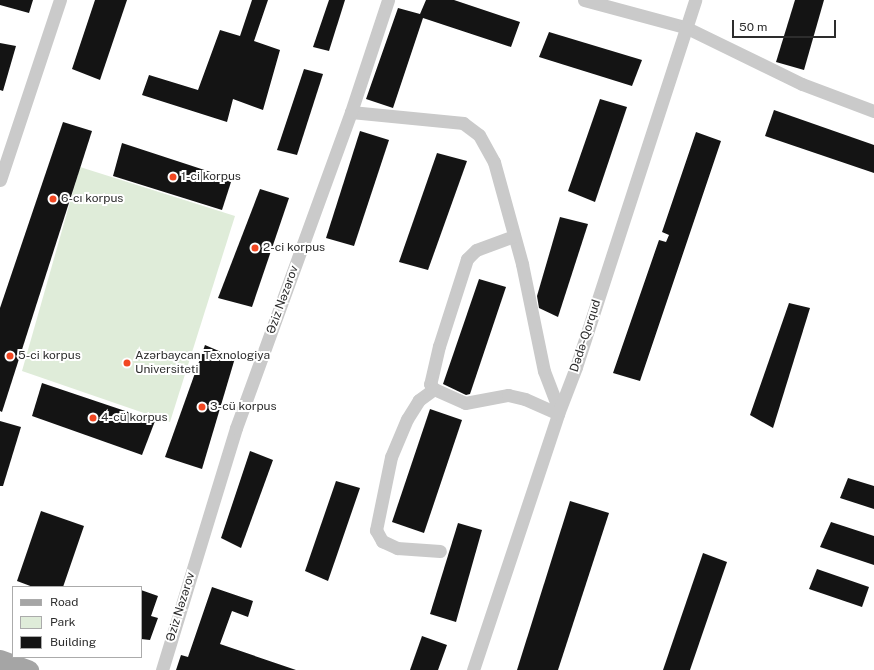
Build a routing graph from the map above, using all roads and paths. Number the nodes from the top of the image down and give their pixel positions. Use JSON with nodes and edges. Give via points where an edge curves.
{"nodes":[{"id":1,"x":60,"y":0,"type":"edge"},
{"id":2,"x":388,"y":0,"type":"edge"},
{"id":3,"x":584,"y":0,"type":"edge"},
{"id":4,"x":695,"y":0,"type":"edge"},
{"id":5,"x":684,"y":27,"type":"junction"},
{"id":6,"x":874,"y":111,"type":"edge"},
{"id":7,"x":351,"y":112,"type":"junction"},
{"id":8,"x":2,"y":164,"type":"edge"},
{"id":9,"x":0,"y":180,"type":"edge"},
{"id":10,"x":514,"y":236,"type":"junction"},
{"id":11,"x":434,"y":389,"type":"junction"},
{"id":12,"x":558,"y":412,"type":"junction"},
{"id":13,"x":440,"y":552,"type":"dead end"},
{"id":14,"x":0,"y":660,"type":"edge"},
{"id":15,"x":28,"y":670,"type":"edge"},
{"id":16,"x":162,"y":670,"type":"edge"},
{"id":17,"x":473,"y":670,"type":"edge"}],
"edges":[{"from":1,"to":8,"type":"street"},
{"from":2,"to":7,"type":"street","name":"Əziz Nəzərov"},
{"from":3,"to":5,"type":"street"},
{"from":4,"to":5,"type":"street","name":"Dədə-Qorqud"},
{"from":5,"to":6,"type":"street","via":[[802,84]]},
{"from":5,"to":12,"type":"street","name":"Dədə-Qorqud","via":[[576,367]]},
{"from":7,"to":10,"type":"street","via":[[463,123],[479,135],[494,162]]},
{"from":7,"to":16,"type":"street","name":"Əziz Nəzərov","via":[[236,428]]},
{"from":8,"to":9,"type":"street"},
{"from":10,"to":11,"type":"street","via":[[476,250],[467,259],[432,370],[430,384]]},
{"from":10,"to":12,"type":"street","via":[[544,370]]},
{"from":11,"to":12,"type":"street","via":[[465,404],[508,395]]},
{"from":11,"to":13,"type":"street","via":[[418,400],[391,457],[376,530],[382,541],[397,548]]},
{"from":12,"to":17,"type":"street","name":"Dədə-Qorqud"},
{"from":14,"to":15,"type":"main road"}]}
